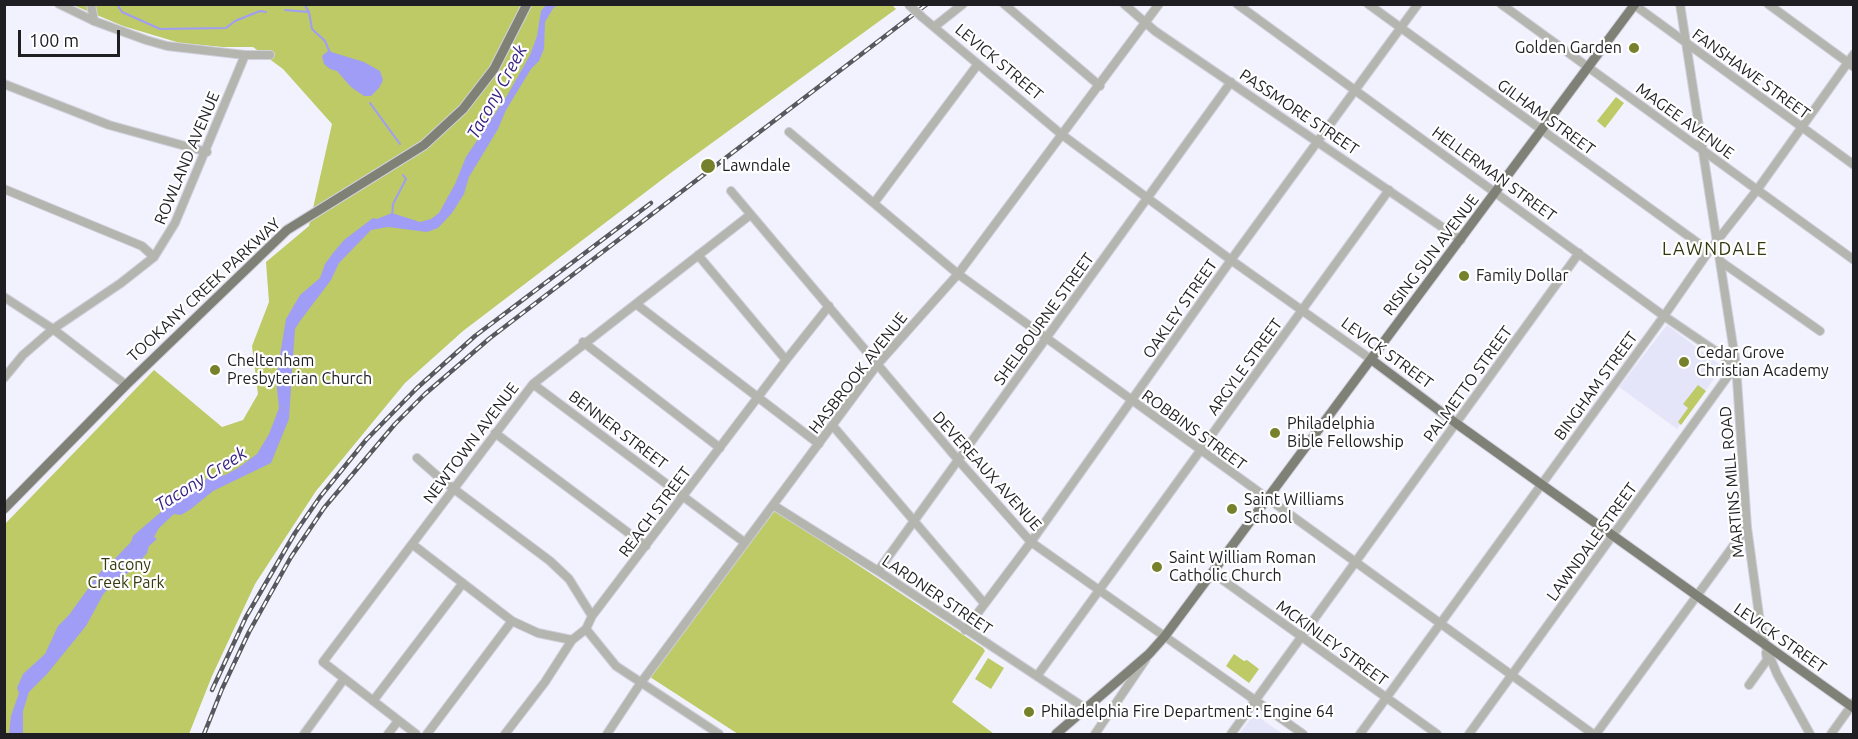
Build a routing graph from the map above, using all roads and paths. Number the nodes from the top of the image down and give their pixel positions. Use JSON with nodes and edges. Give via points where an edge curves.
{"nodes":[{"id":1,"x":59,"y":4,"type":"edge"},
{"id":2,"x":91,"y":4,"type":"edge"},
{"id":3,"x":527,"y":4,"type":"edge"},
{"id":4,"x":963,"y":4,"type":"edge"},
{"id":5,"x":1004,"y":4,"type":"edge"},
{"id":6,"x":1124,"y":4,"type":"edge"},
{"id":7,"x":1159,"y":4,"type":"edge"},
{"id":8,"x":1237,"y":4,"type":"edge"},
{"id":9,"x":1368,"y":4,"type":"edge"},
{"id":10,"x":1418,"y":4,"type":"edge"},
{"id":11,"x":1501,"y":4,"type":"edge"},
{"id":12,"x":1680,"y":4,"type":"edge"},
{"id":13,"x":1768,"y":4,"type":"edge"},
{"id":14,"x":1634,"y":5,"type":"edge"},
{"id":15,"x":910,"y":6,"type":"edge"},
{"id":16,"x":94,"y":21,"type":"junction"},
{"id":17,"x":1146,"y":21,"type":"junction"},
{"id":18,"x":934,"y":27,"type":"junction"},
{"id":19,"x":1401,"y":28,"type":"junction"},
{"id":20,"x":1687,"y":46,"type":"junction"},
{"id":21,"x":1854,"y":54,"type":"edge"},
{"id":22,"x":245,"y":55,"type":"junction"},
{"id":23,"x":270,"y":56,"type":"dead end"},
{"id":24,"x":978,"y":64,"type":"junction"},
{"id":25,"x":1850,"y":65,"type":"edge"},
{"id":26,"x":1589,"y":67,"type":"junction"},
{"id":27,"x":1231,"y":82,"type":"junction"},
{"id":28,"x":4,"y":84,"type":"edge"},
{"id":29,"x":1100,"y":86,"type":"junction"},
{"id":30,"x":1356,"y":91,"type":"junction"},
{"id":31,"x":1801,"y":128,"type":"junction"},
{"id":32,"x":1542,"y":130,"type":"junction"},
{"id":33,"x":789,"y":132,"type":"dead end"},
{"id":34,"x":1061,"y":134,"type":"junction"},
{"id":35,"x":1318,"y":141,"type":"junction"},
{"id":36,"x":1702,"y":151,"type":"junction"},
{"id":37,"x":207,"y":152,"type":"junction"},
{"id":38,"x":1854,"y":165,"type":"edge"},
{"id":39,"x":4,"y":189,"type":"edge"},
{"id":40,"x":1389,"y":190,"type":"junction"},
{"id":41,"x":1757,"y":190,"type":"junction"},
{"id":42,"x":731,"y":191,"type":"dead end"},
{"id":43,"x":1496,"y":193,"type":"junction"},
{"id":44,"x":1147,"y":198,"type":"junction"},
{"id":45,"x":874,"y":203,"type":"junction"},
{"id":46,"x":750,"y":215,"type":"junction"},
{"id":47,"x":1718,"y":239,"type":"junction"},
{"id":48,"x":1461,"y":240,"type":"junction"},
{"id":49,"x":1709,"y":251,"type":"junction"},
{"id":50,"x":1579,"y":253,"type":"junction"},
{"id":51,"x":698,"y":255,"type":"junction"},
{"id":52,"x":154,"y":257,"type":"junction"},
{"id":53,"x":1231,"y":260,"type":"junction"},
{"id":54,"x":1854,"y":260,"type":"edge"},
{"id":55,"x":1720,"y":261,"type":"junction"},
{"id":56,"x":958,"y":274,"type":"junction"},
{"id":57,"x":4,"y":297,"type":"edge"},
{"id":58,"x":636,"y":304,"type":"junction"},
{"id":59,"x":829,"y":306,"type":"junction"},
{"id":60,"x":1303,"y":310,"type":"junction"},
{"id":61,"x":1664,"y":316,"type":"junction"},
{"id":62,"x":53,"y":329,"type":"junction"},
{"id":63,"x":1820,"y":331,"type":"dead end"},
{"id":64,"x":1046,"y":340,"type":"junction"},
{"id":65,"x":584,"y":342,"type":"junction"},
{"id":66,"x":786,"y":360,"type":"junction"},
{"id":67,"x":1372,"y":360,"type":"junction"},
{"id":68,"x":877,"y":365,"type":"junction"},
{"id":69,"x":1736,"y":365,"type":"junction"},
{"id":70,"x":4,"y":378,"type":"edge"},
{"id":71,"x":533,"y":384,"type":"junction"},
{"id":72,"x":126,"y":385,"type":"junction"},
{"id":73,"x":758,"y":397,"type":"junction"},
{"id":74,"x":1132,"y":401,"type":"junction"},
{"id":75,"x":1457,"y":424,"type":"junction"},
{"id":76,"x":833,"y":426,"type":"junction"},
{"id":77,"x":495,"y":433,"type":"junction"},
{"id":78,"x":819,"y":444,"type":"junction"},
{"id":79,"x":720,"y":448,"type":"junction"},
{"id":80,"x":1200,"y":450,"type":"junction"},
{"id":81,"x":417,"y":458,"type":"dead end"},
{"id":82,"x":959,"y":461,"type":"junction"},
{"id":83,"x":1542,"y":484,"type":"junction"},
{"id":84,"x":454,"y":489,"type":"junction"},
{"id":85,"x":683,"y":496,"type":"junction"},
{"id":86,"x":1268,"y":500,"type":"junction"},
{"id":87,"x":773,"y":505,"type":"junction"},
{"id":88,"x":4,"y":509,"type":"edge"},
{"id":89,"x":914,"y":522,"type":"junction"},
{"id":90,"x":1747,"y":527,"type":"junction"},
{"id":91,"x":1613,"y":537,"type":"junction"},
{"id":92,"x":744,"y":542,"type":"junction"},
{"id":93,"x":1031,"y":542,"type":"junction"},
{"id":94,"x":412,"y":544,"type":"junction"},
{"id":95,"x":646,"y":546,"type":"junction"},
{"id":96,"x":1355,"y":562,"type":"junction"},
{"id":97,"x":878,"y":571,"type":"junction"},
{"id":98,"x":1212,"y":573,"type":"junction"},
{"id":99,"x":463,"y":583,"type":"junction"},
{"id":100,"x":1098,"y":590,"type":"junction"},
{"id":101,"x":1696,"y":595,"type":"junction"},
{"id":102,"x":984,"y":603,"type":"junction"},
{"id":103,"x":592,"y":616,"type":"junction"},
{"id":104,"x":512,"y":621,"type":"junction"},
{"id":105,"x":1441,"y":624,"type":"junction"},
{"id":106,"x":586,"y":629,"type":"junction"},
{"id":107,"x":965,"y":630,"type":"junction"},
{"id":108,"x":1165,"y":636,"type":"junction"},
{"id":109,"x":1301,"y":637,"type":"junction"},
{"id":110,"x":572,"y":640,"type":"junction"},
{"id":111,"x":1765,"y":645,"type":"junction"},
{"id":112,"x":1149,"y":654,"type":"junction"},
{"id":113,"x":1512,"y":675,"type":"junction"},
{"id":114,"x":1037,"y":676,"type":"junction"},
{"id":115,"x":344,"y":680,"type":"junction"},
{"id":116,"x":640,"y":684,"type":"junction"},
{"id":117,"x":1749,"y":685,"type":"dead end"},
{"id":118,"x":1387,"y":699,"type":"junction"},
{"id":119,"x":1255,"y":700,"type":"junction"},
{"id":120,"x":373,"y":701,"type":"junction"},
{"id":121,"x":1852,"y":705,"type":"edge"},
{"id":122,"x":1085,"y":708,"type":"junction"},
{"id":123,"x":398,"y":721,"type":"junction"},
{"id":124,"x":304,"y":735,"type":"edge"},
{"id":125,"x":388,"y":735,"type":"edge"},
{"id":126,"x":416,"y":735,"type":"edge"},
{"id":127,"x":427,"y":735,"type":"edge"},
{"id":128,"x":505,"y":735,"type":"edge"},
{"id":129,"x":607,"y":735,"type":"edge"},
{"id":130,"x":719,"y":735,"type":"edge"},
{"id":131,"x":1056,"y":735,"type":"edge"},
{"id":132,"x":1095,"y":735,"type":"edge"},
{"id":133,"x":1230,"y":735,"type":"edge"},
{"id":134,"x":1303,"y":735,"type":"edge"},
{"id":135,"x":1359,"y":735,"type":"edge"},
{"id":136,"x":1437,"y":735,"type":"edge"},
{"id":137,"x":1469,"y":735,"type":"edge"},
{"id":138,"x":1595,"y":735,"type":"edge"},
{"id":139,"x":1810,"y":735,"type":"edge"},
{"id":140,"x":1831,"y":735,"type":"edge"}],
"edges":[{"from":1,"to":16,"type":"street"},
{"from":2,"to":16,"type":"street"},
{"from":3,"to":72,"type":"main road","name":"TOOKANY CREEK PARKWAY","via":[[494,69],[463,109],[424,145],[287,230]]},
{"from":4,"to":18,"type":"street"},
{"from":5,"to":29,"type":"street"},
{"from":6,"to":17,"type":"street","name":"PASSMORE STREET"},
{"from":7,"to":17,"type":"street","name":"HASBROOK AVENUE"},
{"from":8,"to":30,"type":"street","name":"HELLERMAN STREET"},
{"from":9,"to":19,"type":"street","name":"GILHAM STREET"},
{"from":10,"to":19,"type":"street","name":"OAKLEY STREET"},
{"from":11,"to":26,"type":"street","name":"MAGEE AVENUE"},
{"from":12,"to":20,"type":"street","name":"MARTINS MILL ROAD"},
{"from":13,"to":25,"type":"street"},
{"from":14,"to":20,"type":"street","name":"FANSHAWE STREET"},
{"from":14,"to":26,"type":"main road","name":"RISING SUN AVENUE"},
{"from":15,"to":18,"type":"street","name":"LEVICK STREET","bridge":true},
{"from":16,"to":22,"type":"street","via":[[167,46]]},
{"from":17,"to":27,"type":"street","name":"PASSMORE STREET"},
{"from":17,"to":29,"type":"street","name":"HASBROOK AVENUE"},
{"from":18,"to":24,"type":"street","name":"LEVICK STREET"},
{"from":19,"to":30,"type":"street","name":"OAKLEY STREET"},
{"from":19,"to":32,"type":"street","name":"GILHAM STREET"},
{"from":20,"to":31,"type":"street","name":"FANSHAWE STREET"},
{"from":20,"to":36,"type":"street","name":"MARTINS MILL ROAD"},
{"from":21,"to":25,"type":"street","name":"BINGHAM STREET"},
{"from":22,"to":23,"type":"street"},
{"from":22,"to":37,"type":"street","name":"ROWLAND AVENUE"},
{"from":24,"to":34,"type":"street","name":"LEVICK STREET"},
{"from":24,"to":45,"type":"street"},
{"from":25,"to":31,"type":"street","name":"BINGHAM STREET"},
{"from":26,"to":32,"type":"main road","name":"RISING SUN AVENUE"},
{"from":26,"to":36,"type":"street","name":"MAGEE AVENUE"},
{"from":27,"to":35,"type":"street","name":"PASSMORE STREET"},
{"from":27,"to":44,"type":"street","name":"SHELBOURNE STREET"},
{"from":28,"to":37,"type":"street","via":[[109,125]]},
{"from":29,"to":34,"type":"street","name":"HASBROOK AVENUE"},
{"from":30,"to":35,"type":"street","name":"OAKLEY STREET"},
{"from":30,"to":43,"type":"street","name":"HELLERMAN STREET"},
{"from":31,"to":38,"type":"street","name":"FANSHAWE STREET"},
{"from":31,"to":41,"type":"street","name":"BINGHAM STREET"},
{"from":32,"to":43,"type":"main road","name":"RISING SUN AVENUE"},
{"from":32,"to":49,"type":"street","name":"GILHAM STREET"},
{"from":33,"to":45,"type":"street","name":"ROBBINS STREET"},
{"from":34,"to":44,"type":"street","name":"LEVICK STREET"},
{"from":34,"to":56,"type":"street","name":"HASBROOK AVENUE"},
{"from":35,"to":40,"type":"street","name":"PASSMORE STREET"},
{"from":35,"to":53,"type":"street","name":"OAKLEY STREET"},
{"from":36,"to":41,"type":"street","name":"MAGEE AVENUE"},
{"from":36,"to":47,"type":"street","name":"MARTINS MILL ROAD"},
{"from":37,"to":52,"type":"street","name":"ROWLAND AVENUE","via":[[176,223]]},
{"from":39,"to":52,"type":"street","via":[[142,246]]},
{"from":40,"to":48,"type":"street","name":"PASSMORE STREET"},
{"from":40,"to":60,"type":"street","name":"ARGYLE STREET"},
{"from":41,"to":47,"type":"street","name":"BINGHAM STREET"},
{"from":41,"to":54,"type":"street","name":"MAGEE AVENUE"},
{"from":42,"to":46,"type":"street","name":"DEVEREAUX AVENUE"},
{"from":43,"to":48,"type":"main road","name":"RISING SUN AVENUE"},
{"from":43,"to":50,"type":"street","name":"HELLERMAN STREET"},
{"from":44,"to":53,"type":"street","name":"LEVICK STREET"},
{"from":44,"to":64,"type":"street","name":"SHELBOURNE STREET"},
{"from":45,"to":56,"type":"street","name":"ROBBINS STREET"},
{"from":46,"to":51,"type":"street","name":"NEWTOWN AVENUE"},
{"from":46,"to":59,"type":"street","name":"DEVEREAUX AVENUE"},
{"from":47,"to":49,"type":"street","name":"BINGHAM STREET"},
{"from":47,"to":55,"type":"street","name":"MARTINS MILL ROAD"},
{"from":48,"to":67,"type":"main road","name":"RISING SUN AVENUE"},
{"from":49,"to":61,"type":"street","name":"BINGHAM STREET"},
{"from":50,"to":61,"type":"street","name":"HELLERMAN STREET"},
{"from":50,"to":75,"type":"street","name":"PALMETTO STREET"},
{"from":51,"to":58,"type":"street","name":"NEWTOWN AVENUE"},
{"from":51,"to":66,"type":"street"},
{"from":52,"to":62,"type":"street","name":"ROWLAND AVENUE"},
{"from":53,"to":60,"type":"street","name":"LEVICK STREET"},
{"from":53,"to":74,"type":"street","name":"OAKLEY STREET"},
{"from":55,"to":63,"type":"street"},
{"from":55,"to":69,"type":"street","name":"MARTINS MILL ROAD"},
{"from":56,"to":64,"type":"street","name":"ROBBINS STREET"},
{"from":56,"to":68,"type":"street","name":"HASBROOK AVENUE"},
{"from":57,"to":62,"type":"street"},
{"from":58,"to":65,"type":"street","name":"NEWTOWN AVENUE"},
{"from":58,"to":73,"type":"street"},
{"from":59,"to":66,"type":"street","name":"REACH STREET"},
{"from":59,"to":68,"type":"street","name":"DEVEREAUX AVENUE"},
{"from":60,"to":67,"type":"street","name":"LEVICK STREET"},
{"from":60,"to":80,"type":"street","name":"ARGYLE STREET"},
{"from":61,"to":69,"type":"street","name":"HELLERMAN STREET"},
{"from":61,"to":83,"type":"street","name":"BINGHAM STREET"},
{"from":62,"to":70,"type":"street","name":"ROWLAND AVENUE"},
{"from":62,"to":72,"type":"street"},
{"from":64,"to":74,"type":"street","name":"ROBBINS STREET"},
{"from":64,"to":82,"type":"street","name":"SHELBOURNE STREET"},
{"from":65,"to":71,"type":"street","name":"NEWTOWN AVENUE"},
{"from":65,"to":79,"type":"street"},
{"from":66,"to":73,"type":"street","name":"REACH STREET"},
{"from":67,"to":75,"type":"main road","name":"LEVICK STREET"},
{"from":67,"to":86,"type":"main road","name":"RISING SUN AVENUE"},
{"from":68,"to":76,"type":"street","name":"HASBROOK AVENUE"},
{"from":68,"to":82,"type":"street","name":"DEVEREAUX AVENUE"},
{"from":69,"to":90,"type":"street","name":"MARTINS MILL ROAD"},
{"from":69,"to":91,"type":"street","name":"LAWNDALE STREET"},
{"from":71,"to":77,"type":"street","name":"NEWTOWN AVENUE"},
{"from":71,"to":85,"type":"street","name":"BENNER STREET"},
{"from":72,"to":88,"type":"main road","name":"TOOKANY CREEK PARKWAY"},
{"from":73,"to":78,"type":"street"},
{"from":73,"to":79,"type":"street","name":"REACH STREET"},
{"from":74,"to":80,"type":"street","name":"ROBBINS STREET"},
{"from":74,"to":93,"type":"street","name":"OAKLEY STREET"},
{"from":75,"to":83,"type":"main road","name":"LEVICK STREET"},
{"from":75,"to":96,"type":"street","name":"PALMETTO STREET"},
{"from":76,"to":78,"type":"street","name":"HASBROOK AVENUE"},
{"from":76,"to":89,"type":"street"},
{"from":77,"to":84,"type":"street","name":"NEWTOWN AVENUE"},
{"from":77,"to":95,"type":"street"},
{"from":78,"to":87,"type":"street","name":"HASBROOK AVENUE"},
{"from":79,"to":85,"type":"street","name":"REACH STREET"},
{"from":80,"to":86,"type":"street","name":"ROBBINS STREET"},
{"from":80,"to":100,"type":"street","name":"ARGYLE STREET"},
{"from":81,"to":84,"type":"street"},
{"from":82,"to":89,"type":"street","name":"SHELBOURNE STREET"},
{"from":82,"to":93,"type":"street","name":"DEVEREAUX AVENUE"},
{"from":83,"to":91,"type":"main road","name":"LEVICK STREET"},
{"from":83,"to":105,"type":"street","name":"BINGHAM STREET"},
{"from":84,"to":94,"type":"street","name":"NEWTOWN AVENUE"},
{"from":84,"to":103,"type":"street","via":[[550,561],[569,579]]},
{"from":85,"to":92,"type":"street","name":"BENNER STREET"},
{"from":85,"to":95,"type":"street","name":"REACH STREET"},
{"from":86,"to":96,"type":"street","name":"ROBBINS STREET"},
{"from":86,"to":98,"type":"main road","name":"RISING SUN AVENUE"},
{"from":87,"to":92,"type":"street","name":"HASBROOK AVENUE"},
{"from":87,"to":97,"type":"street","name":"LARDNER STREET"},
{"from":89,"to":97,"type":"street","name":"SHELBOURNE STREET"},
{"from":89,"to":102,"type":"street"},
{"from":90,"to":101,"type":"street"},
{"from":90,"to":111,"type":"street","name":"MARTINS MILL ROAD"},
{"from":91,"to":101,"type":"main road","name":"LEVICK STREET"},
{"from":91,"to":113,"type":"street","name":"LAWNDALE STREET"},
{"from":92,"to":116,"type":"street","name":"HASBROOK AVENUE"},
{"from":93,"to":100,"type":"street","name":"DEVEREAUX AVENUE"},
{"from":93,"to":102,"type":"street","name":"OAKLEY STREET"},
{"from":94,"to":99,"type":"street"},
{"from":94,"to":115,"type":"street","name":"NEWTOWN AVENUE","via":[[323,662]]},
{"from":95,"to":103,"type":"street","name":"REACH STREET"},
{"from":96,"to":105,"type":"street","name":"ROBBINS STREET"},
{"from":96,"to":109,"type":"street","name":"PALMETTO STREET"},
{"from":97,"to":107,"type":"street","name":"LARDNER STREET"},
{"from":98,"to":108,"type":"main road","name":"RISING SUN AVENUE"},
{"from":98,"to":109,"type":"street","name":"MCKINLEY STREET"},
{"from":99,"to":104,"type":"street"},
{"from":99,"to":120,"type":"street"},
{"from":100,"to":108,"type":"street","name":"DEVEREAUX AVENUE"},
{"from":100,"to":114,"type":"street","name":"ARGYLE STREET"},
{"from":101,"to":111,"type":"main road","name":"LEVICK STREET"},
{"from":101,"to":138,"type":"street"},
{"from":102,"to":107,"type":"street","name":"OAKLEY STREET"},
{"from":103,"to":106,"type":"street","name":"REACH STREET"},
{"from":104,"to":110,"type":"street","via":[[538,633]]},
{"from":104,"to":127,"type":"street"},
{"from":105,"to":113,"type":"street","name":"ROBBINS STREET"},
{"from":105,"to":118,"type":"street","name":"BINGHAM STREET"},
{"from":106,"to":110,"type":"street","name":"REACH STREET"},
{"from":106,"to":116,"type":"street","via":[[616,666]]},
{"from":107,"to":114,"type":"street","name":"LARDNER STREET"},
{"from":108,"to":112,"type":"main road","name":"RISING SUN AVENUE"},
{"from":108,"to":119,"type":"street","name":"DEVEREAUX AVENUE"},
{"from":109,"to":118,"type":"street","name":"MCKINLEY STREET"},
{"from":109,"to":119,"type":"street","name":"PALMETTO STREET"},
{"from":110,"to":128,"type":"street","name":"REACH STREET"},
{"from":111,"to":117,"type":"street","via":[[1767,660]]},
{"from":111,"to":121,"type":"main road","name":"LEVICK STREET"},
{"from":111,"to":139,"type":"street","name":"MARTINS MILL ROAD"},
{"from":112,"to":122,"type":"main road","name":"RISING SUN AVENUE"},
{"from":112,"to":132,"type":"street"},
{"from":113,"to":137,"type":"street","name":"LAWNDALE STREET"},
{"from":113,"to":138,"type":"street","name":"ROBBINS STREET"},
{"from":114,"to":122,"type":"street","name":"LARDNER STREET"},
{"from":115,"to":120,"type":"street"},
{"from":115,"to":124,"type":"street"},
{"from":116,"to":129,"type":"street","name":"HASBROOK AVENUE"},
{"from":116,"to":130,"type":"street"},
{"from":118,"to":135,"type":"street","name":"BINGHAM STREET"},
{"from":118,"to":136,"type":"street","name":"MCKINLEY STREET"},
{"from":119,"to":133,"type":"street","name":"PALMETTO STREET"},
{"from":119,"to":134,"type":"street","name":"DEVEREAUX AVENUE"},
{"from":120,"to":123,"type":"street"},
{"from":121,"to":140,"type":"street"},
{"from":122,"to":131,"type":"main road","name":"RISING SUN AVENUE"},
{"from":123,"to":125,"type":"street"},
{"from":123,"to":126,"type":"street"}]}
